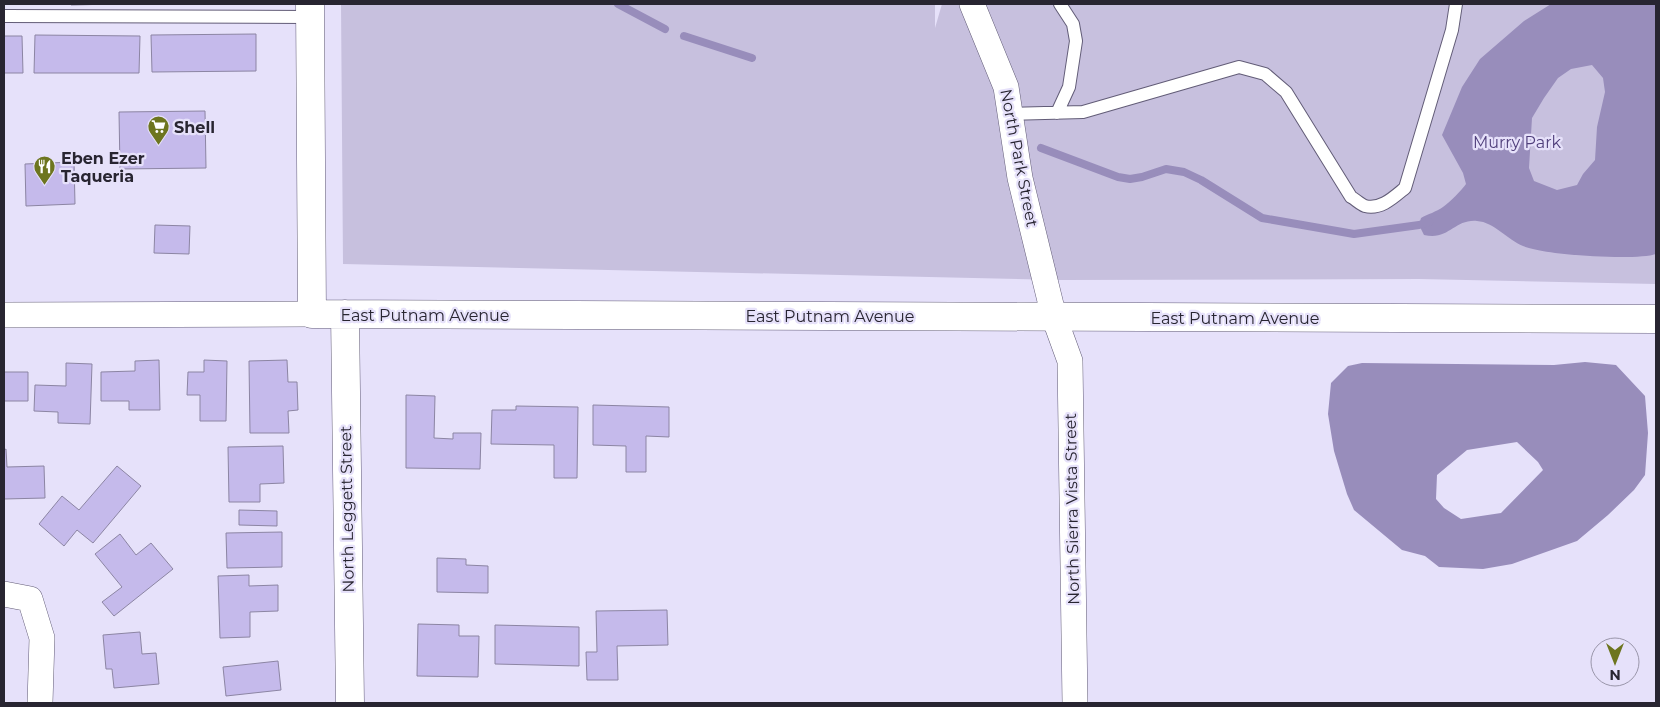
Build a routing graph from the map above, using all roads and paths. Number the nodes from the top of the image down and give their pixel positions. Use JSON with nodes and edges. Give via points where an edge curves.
{"nodes":[{"id":1,"x":972,"y":4,"type":"edge"},
{"id":2,"x":1060,"y":4,"type":"edge"},
{"id":3,"x":1456,"y":4,"type":"edge"},
{"id":4,"x":310,"y":10,"type":"edge"},
{"id":5,"x":4,"y":16,"type":"edge"},
{"id":6,"x":1058,"y":113,"type":"junction"},
{"id":7,"x":1011,"y":114,"type":"junction"},
{"id":8,"x":312,"y":314,"type":"junction"},
{"id":9,"x":345,"y":314,"type":"junction"},
{"id":10,"x":4,"y":315,"type":"edge"},
{"id":11,"x":1054,"y":317,"type":"junction"},
{"id":12,"x":1656,"y":319,"type":"edge"},
{"id":13,"x":4,"y":594,"type":"edge"},
{"id":14,"x":40,"y":703,"type":"edge"},
{"id":15,"x":350,"y":703,"type":"edge"},
{"id":16,"x":1075,"y":703,"type":"edge"}],
"edges":[{"from":1,"to":7,"type":"street","name":"North Park Street","via":[[1006,87]]},
{"from":2,"to":6,"type":"lane","via":[[1073,24],[1076,41],[1070,87]]},
{"from":3,"to":6,"type":"lane","via":[[1452,30],[1405,188],[1379,206],[1364,206],[1351,197],[1286,92],[1265,74],[1239,67],[1083,112]]},
{"from":4,"to":5,"type":"lane"},
{"from":4,"to":8,"type":"street"},
{"from":6,"to":7,"type":"lane"},
{"from":7,"to":11,"type":"street","name":"North Park Street","via":[[1020,178]]},
{"from":8,"to":9,"type":"street","name":"East Putnam Avenue"},
{"from":8,"to":10,"type":"street","name":"East Putnam Avenue"},
{"from":9,"to":11,"type":"street","name":"East Putnam Avenue"},
{"from":9,"to":15,"type":"street","name":"North Leggett Street"},
{"from":11,"to":12,"type":"street","name":"East Putnam Avenue"},
{"from":11,"to":16,"type":"street","name":"North Sierra Vista Street","via":[[1070,360]]},
{"from":13,"to":14,"type":"street","via":[[30,599],[42,638]]}]}
